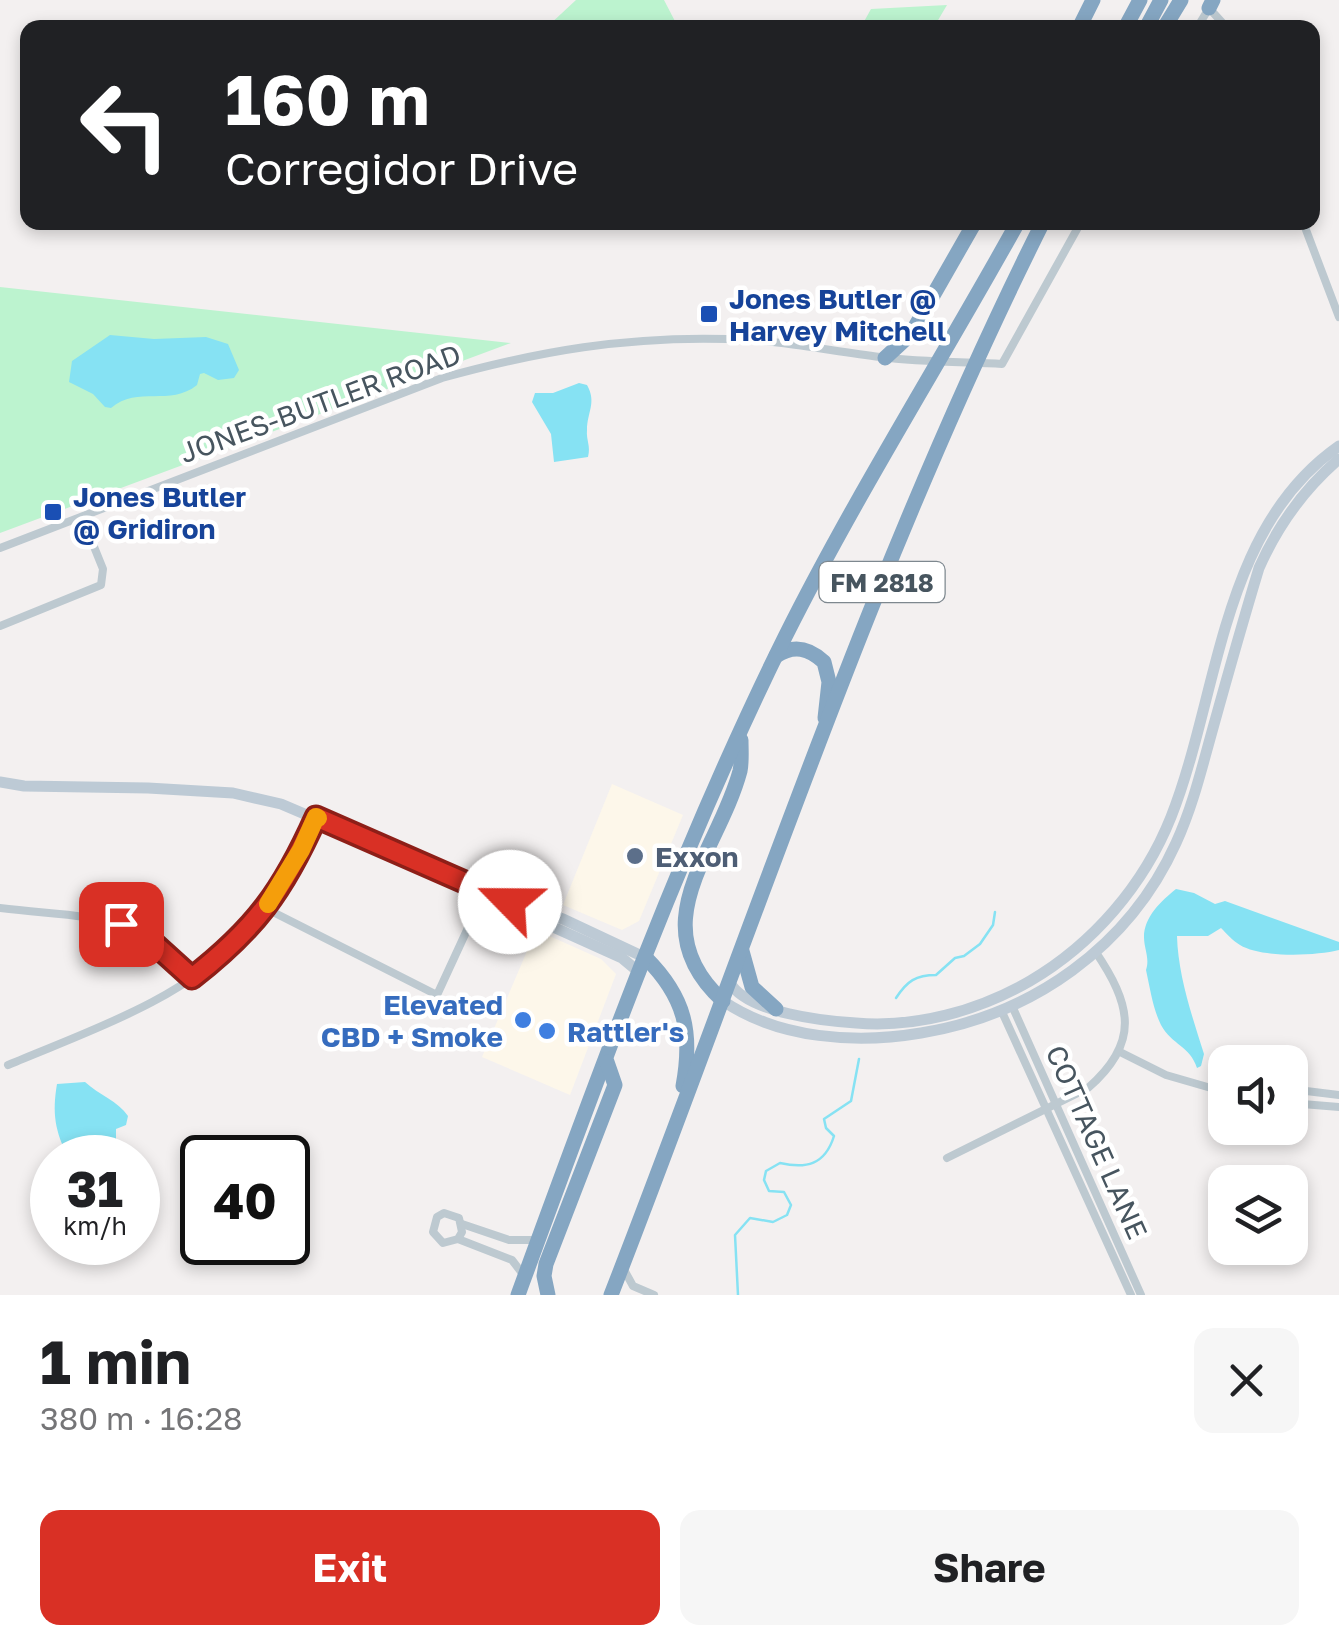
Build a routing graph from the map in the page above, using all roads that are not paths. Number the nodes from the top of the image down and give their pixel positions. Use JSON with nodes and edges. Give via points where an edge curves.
{"nodes":[{"id":1,"x":970,"y":230,"type":"edge"},
{"id":2,"x":1014,"y":230,"type":"edge"},
{"id":3,"x":1039,"y":230,"type":"edge"},
{"id":4,"x":1077,"y":230,"type":"edge"},
{"id":5,"x":1306,"y":230,"type":"edge"},
{"id":6,"x":1339,"y":317,"type":"edge"},
{"id":7,"x":885,"y":358,"type":"junction"},
{"id":8,"x":1339,"y":446,"type":"edge"},
{"id":9,"x":1339,"y":459,"type":"edge"},
{"id":10,"x":82,"y":517,"type":"junction"},
{"id":11,"x":0,"y":548,"type":"edge"},
{"id":12,"x":0,"y":626,"type":"edge"},
{"id":13,"x":776,"y":656,"type":"junction"},
{"id":14,"x":741,"y":730,"type":"junction"},
{"id":15,"x":822,"y":739,"type":"junction"},
{"id":16,"x":0,"y":782,"type":"edge"},
{"id":17,"x":316,"y":817,"type":"junction"},
{"id":18,"x":485,"y":891,"type":"junction"},
{"id":19,"x":0,"y":908,"type":"edge"},
{"id":20,"x":265,"y":908,"type":"junction"},
{"id":21,"x":1086,"y":940,"type":"junction"},
{"id":22,"x":742,"y":951,"type":"junction"},
{"id":23,"x":1096,"y":952,"type":"junction"},
{"id":24,"x":643,"y":966,"type":"junction"},
{"id":25,"x":192,"y":978,"type":"junction"},
{"id":26,"x":730,"y":983,"type":"junction"},
{"id":27,"x":723,"y":1001,"type":"junction"},
{"id":28,"x":776,"y":1009,"type":"junction"},
{"id":29,"x":1008,"y":1010,"type":"junction"},
{"id":30,"x":1120,"y":1052,"type":"junction"},
{"id":31,"x":607,"y":1062,"type":"junction"},
{"id":32,"x":8,"y":1065,"type":"dead end"},
{"id":33,"x":1208,"y":1087,"type":"edge"},
{"id":34,"x":1308,"y":1091,"type":"edge"},
{"id":35,"x":1339,"y":1094,"type":"edge"},
{"id":36,"x":1056,"y":1104,"type":"junction"},
{"id":37,"x":1308,"y":1104,"type":"edge"},
{"id":38,"x":1339,"y":1107,"type":"edge"},
{"id":39,"x":1045,"y":1110,"type":"junction"},
{"id":40,"x":676,"y":1125,"type":"junction"},
{"id":41,"x":1075,"y":1147,"type":"junction"},
{"id":42,"x":1064,"y":1152,"type":"junction"},
{"id":43,"x":947,"y":1158,"type":"dead end"},
{"id":44,"x":462,"y":1224,"type":"junction"},
{"id":45,"x":458,"y":1239,"type":"junction"},
{"id":46,"x":539,"y":1240,"type":"junction"},
{"id":47,"x":622,"y":1266,"type":"junction"},
{"id":48,"x":525,"y":1277,"type":"junction"},
{"id":49,"x":518,"y":1295,"type":"edge"},
{"id":50,"x":548,"y":1295,"type":"edge"},
{"id":51,"x":611,"y":1295,"type":"edge"},
{"id":52,"x":658,"y":1295,"type":"edge"},
{"id":53,"x":1131,"y":1295,"type":"edge"},
{"id":54,"x":1140,"y":1295,"type":"edge"}],
"edges":[{"from":1,"to":7,"type":"highway","via":[[911,334]]},
{"from":2,"to":13,"type":"highway","number":"FM 2818"},
{"from":3,"to":15,"type":"highway","number":"FM 2818","via":[[954,405]]},
{"from":4,"to":7,"type":"street","name":"JONES-BUTLER ROAD","via":[[1002,364]]},
{"from":5,"to":6,"type":"street"},
{"from":7,"to":10,"type":"street","name":"JONES-BUTLER ROAD","via":[[733,339],[590,344],[518,356],[442,378]]},
{"from":8,"to":21,"type":"street","via":[[1303,476],[1261,532],[1170,818],[1136,884]]},
{"from":9,"to":23,"type":"street","via":[[1298,499],[1272,539],[1176,843],[1135,911]]},
{"from":10,"to":11,"type":"street","name":"JONES-BUTLER ROAD"},
{"from":10,"to":12,"type":"street","via":[[103,569],[101,586]]},
{"from":13,"to":14,"type":"highway","number":"FM 2818"},
{"from":13,"to":15,"type":"highway","via":[[796,648],[824,662],[829,682]]},
{"from":14,"to":24,"type":"highway","number":"FM 2818"},
{"from":14,"to":27,"type":"highway","via":[[741,769],[693,882],[685,918],[688,952]]},
{"from":15,"to":22,"type":"highway","number":"FM 2818"},
{"from":16,"to":17,"type":"street","via":[[233,793]]},
{"from":17,"to":18,"type":"street"},
{"from":17,"to":20,"type":"street"},
{"from":18,"to":20,"type":"street","via":[[437,996]]},
{"from":18,"to":24,"type":"street","via":[[564,919]]},
{"from":19,"to":25,"type":"street","via":[[121,924]]},
{"from":20,"to":25,"type":"street","via":[[242,937]]},
{"from":21,"to":23,"type":"street"},
{"from":21,"to":28,"type":"street","via":[[1019,988],[937,1018],[905,1025],[831,1022]]},
{"from":22,"to":26,"type":"highway","number":"FM 2818"},
{"from":22,"to":28,"type":"highway","via":[[752,987]]},
{"from":23,"to":29,"type":"street"},
{"from":23,"to":30,"type":"street","via":[[1126,1016]]},
{"from":24,"to":31,"type":"highway","number":"FM 2818"},
{"from":24,"to":40,"type":"highway","via":[[677,997],[688,1037]]},
{"from":25,"to":32,"type":"street"},
{"from":26,"to":27,"type":"highway","number":"FM 2818"},
{"from":26,"to":28,"type":"street","via":[[742,996]]},
{"from":27,"to":29,"type":"street","via":[[772,1024],[846,1038],[951,1028]]},
{"from":27,"to":40,"type":"highway","number":"FM 2818"},
{"from":29,"to":36,"type":"street","name":"COTTAGE LANE"},
{"from":29,"to":39,"type":"street","name":"COTTAGE LANE"},
{"from":30,"to":33,"type":"street"},
{"from":30,"to":36,"type":"street","via":[[1088,1088]]},
{"from":31,"to":46,"type":"highway","number":"FM 2818"},
{"from":31,"to":50,"type":"highway","via":[[614,1086],[546,1264]]},
{"from":34,"to":35,"type":"street"},
{"from":36,"to":39,"type":"street"},
{"from":36,"to":41,"type":"street","name":"COTTAGE LANE"},
{"from":37,"to":38,"type":"street"},
{"from":39,"to":42,"type":"street","name":"COTTAGE LANE"},
{"from":39,"to":43,"type":"street"},
{"from":40,"to":47,"type":"highway","number":"FM 2818"},
{"from":41,"to":42,"type":"street"},
{"from":41,"to":54,"type":"street","name":"COTTAGE LANE"},
{"from":42,"to":53,"type":"street","name":"COTTAGE LANE"},
{"from":44,"to":45,"type":"street"},
{"from":44,"to":45,"type":"street","via":[[452,1214],[433,1224],[437,1239]]},
{"from":44,"to":46,"type":"street","via":[[509,1240]]},
{"from":45,"to":48,"type":"street","via":[[512,1260]]},
{"from":46,"to":48,"type":"highway","number":"FM 2818"},
{"from":47,"to":51,"type":"highway","number":"FM 2818"},
{"from":47,"to":52,"type":"street","via":[[634,1286]]},
{"from":48,"to":49,"type":"highway","number":"FM 2818"}]}
